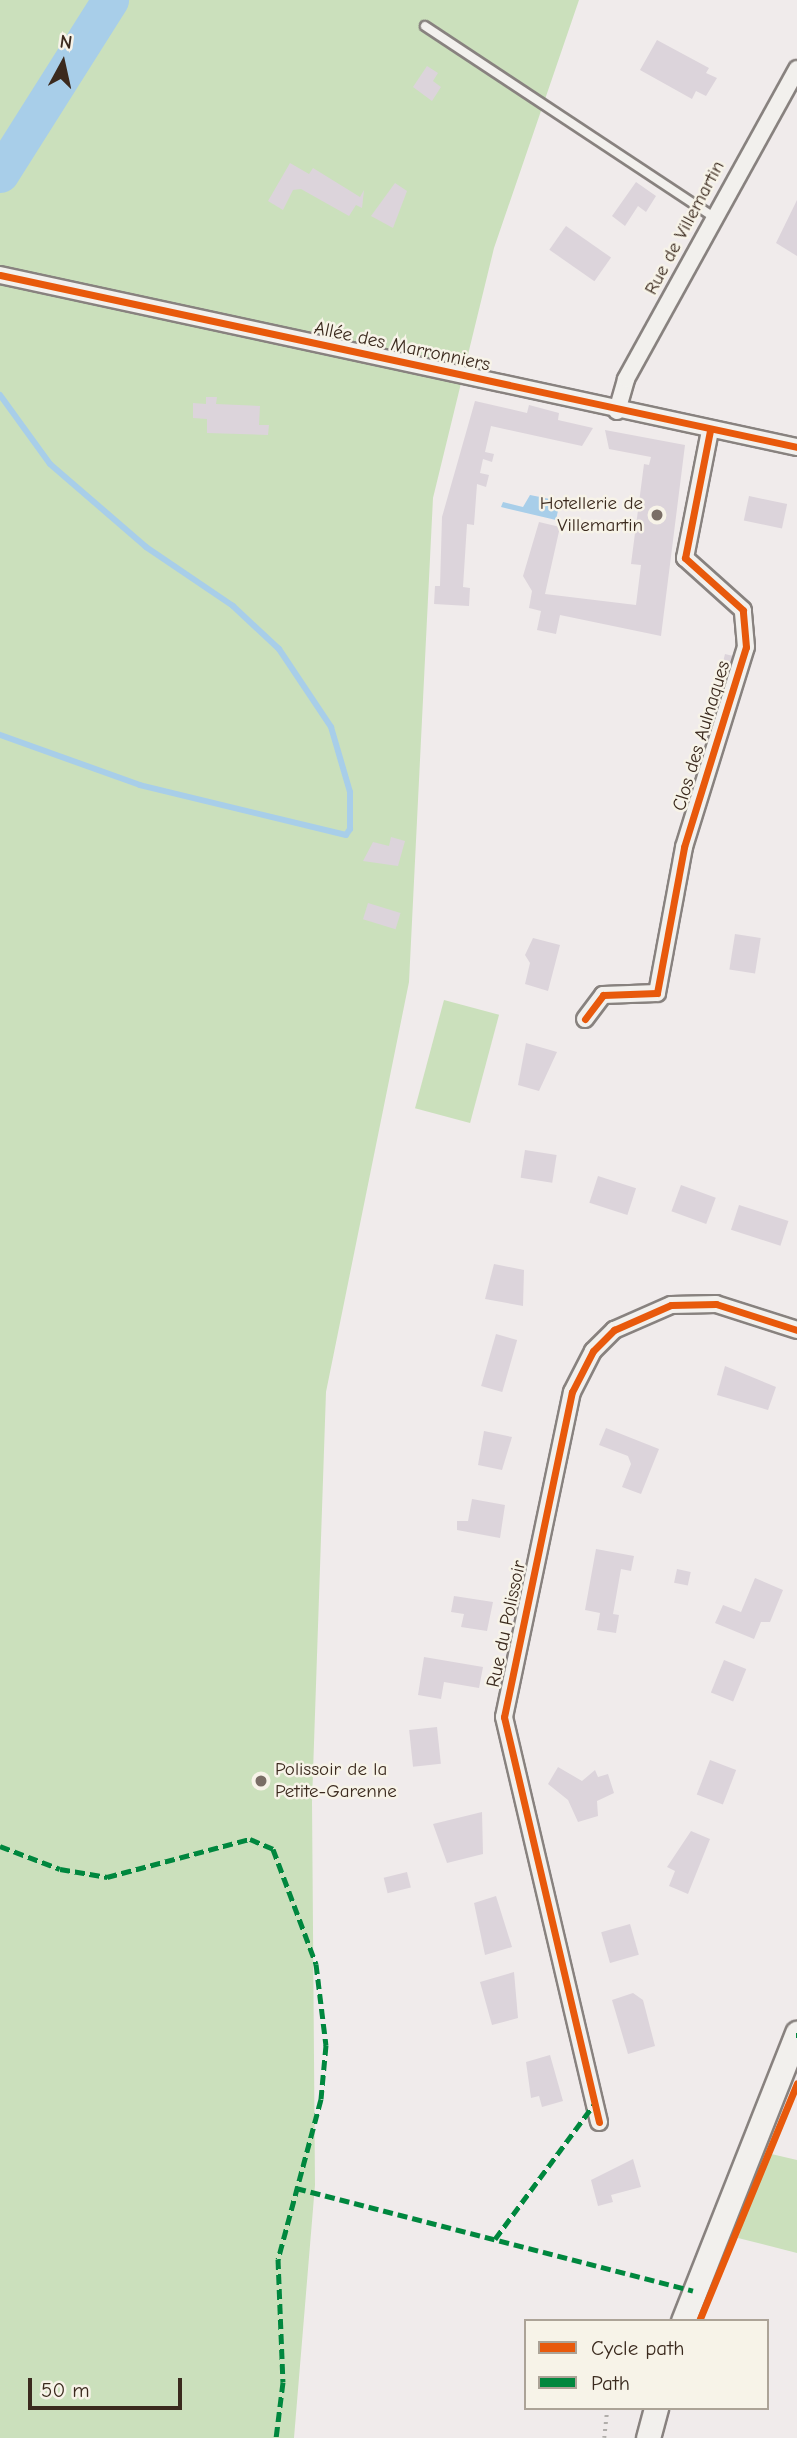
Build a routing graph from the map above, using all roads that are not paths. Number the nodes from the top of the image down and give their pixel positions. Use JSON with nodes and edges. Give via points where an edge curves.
{"nodes":[{"id":1,"x":425,"y":26,"type":"dead end"},
{"id":2,"x":797,"y":69,"type":"edge"},
{"id":3,"x":713,"y":217,"type":"junction"},
{"id":4,"x":0,"y":275,"type":"edge"},
{"id":5,"x":617,"y":411,"type":"junction"},
{"id":6,"x":710,"y":430,"type":"junction"},
{"id":7,"x":797,"y":447,"type":"edge"},
{"id":8,"x":585,"y":1019,"type":"dead end"},
{"id":9,"x":797,"y":1330,"type":"edge"},
{"id":10,"x":797,"y":2033,"type":"edge"},
{"id":11,"x":599,"y":2122,"type":"dead end"},
{"id":12,"x":684,"y":2319,"type":"edge"},
{"id":13,"x":655,"y":2410,"type":"edge"},
{"id":14,"x":648,"y":2438,"type":"edge"}],
"edges":[{"from":1,"to":3,"type":"lane"},
{"from":2,"to":3,"type":"street","name":"Rue de Villemartin"},
{"from":3,"to":5,"type":"street","name":"Rue de Villemartin","via":[[626,379]]},
{"from":4,"to":5,"type":"street","name":"Allée des Marronniers"},
{"from":5,"to":6,"type":"street","name":"Allée des Marronniers"},
{"from":6,"to":7,"type":"street","name":"Allée des Marronniers"},
{"from":6,"to":8,"type":"street","name":"Clos des Aulnaques","via":[[685,558],[743,610],[746,647],[684,847],[657,993],[603,995]]},
{"from":9,"to":11,"type":"street","name":"Rue du Polissoir","via":[[716,1304],[671,1305],[614,1330],[593,1351],[572,1392],[504,1717]]},
{"from":10,"to":12,"type":"main road"},
{"from":13,"to":14,"type":"main road"}]}
